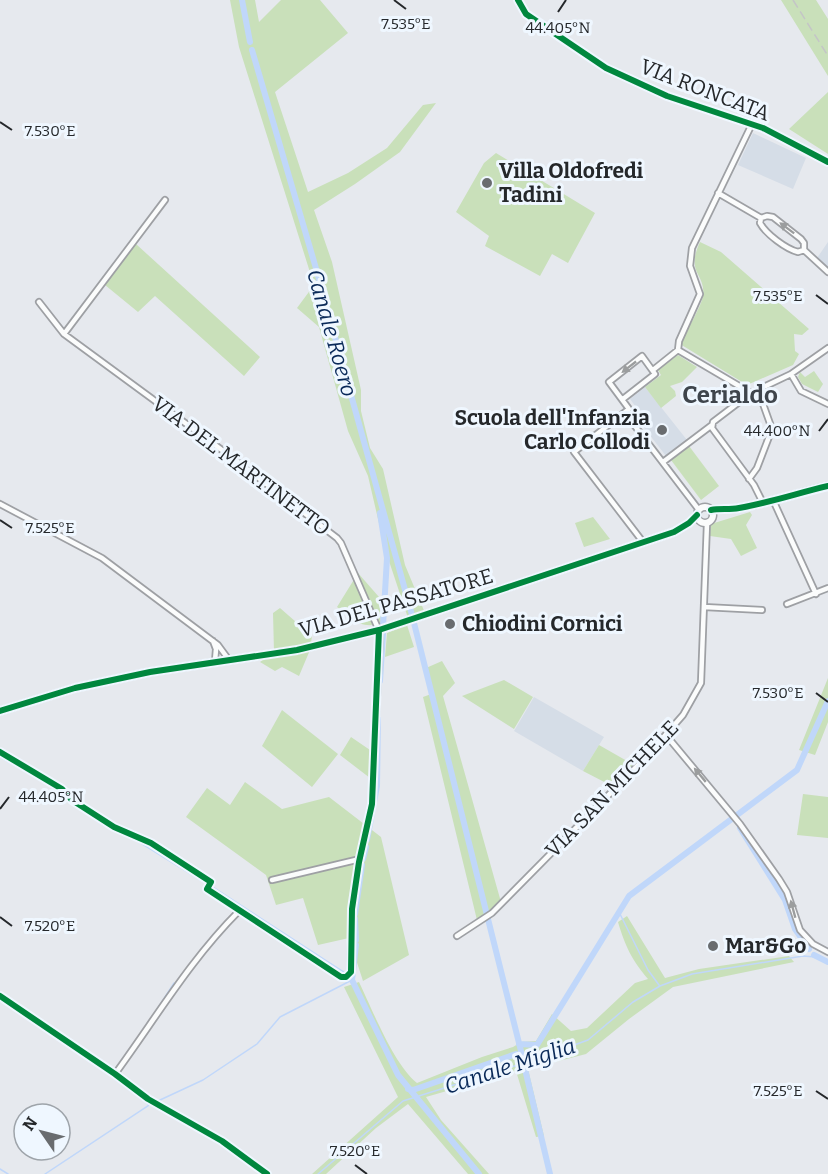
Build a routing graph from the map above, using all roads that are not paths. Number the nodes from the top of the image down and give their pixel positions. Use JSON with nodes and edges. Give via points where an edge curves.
{"nodes":[{"id":1,"x":518,"y":0,"type":"edge"},
{"id":2,"x":752,"y":124,"type":"junction"},
{"id":3,"x":828,"y":162,"type":"edge"},
{"id":4,"x":718,"y":193,"type":"junction"},
{"id":5,"x":165,"y":200,"type":"dead end"},
{"id":6,"x":762,"y":218,"type":"junction"},
{"id":7,"x":804,"y":250,"type":"junction"},
{"id":8,"x":828,"y":272,"type":"edge"},
{"id":9,"x":39,"y":302,"type":"dead end"},
{"id":10,"x":64,"y":334,"type":"junction"},
{"id":11,"x":828,"y":348,"type":"edge"},
{"id":12,"x":678,"y":350,"type":"junction"},
{"id":13,"x":653,"y":370,"type":"junction"},
{"id":14,"x":790,"y":374,"type":"junction"},
{"id":15,"x":758,"y":390,"type":"junction"},
{"id":16,"x":751,"y":393,"type":"junction"},
{"id":17,"x":623,"y":399,"type":"junction"},
{"id":18,"x":828,"y":404,"type":"edge"},
{"id":19,"x":625,"y":412,"type":"junction"},
{"id":20,"x":712,"y":425,"type":"junction"},
{"id":21,"x":663,"y":462,"type":"junction"},
{"id":22,"x":749,"y":479,"type":"junction"},
{"id":23,"x":828,"y":486,"type":"edge"},
{"id":24,"x":773,"y":500,"type":"junction"},
{"id":25,"x":763,"y":503,"type":"junction"},
{"id":26,"x":0,"y":504,"type":"edge"},
{"id":27,"x":698,"y":513,"type":"junction"},
{"id":28,"x":708,"y":518,"type":"junction"},
{"id":29,"x":689,"y":523,"type":"junction"},
{"id":30,"x":643,"y":542,"type":"junction"},
{"id":31,"x":828,"y":588,"type":"edge"},
{"id":32,"x":816,"y":594,"type":"junction"},
{"id":33,"x":787,"y":604,"type":"dead end"},
{"id":34,"x":704,"y":607,"type":"junction"},
{"id":35,"x":762,"y":610,"type":"dead end"},
{"id":36,"x":379,"y":630,"type":"junction"},
{"id":37,"x":213,"y":641,"type":"junction"},
{"id":38,"x":229,"y":660,"type":"junction"},
{"id":39,"x":215,"y":662,"type":"junction"},
{"id":40,"x":0,"y":711,"type":"edge"},
{"id":41,"x":666,"y":735,"type":"junction"},
{"id":42,"x":0,"y":752,"type":"edge"},
{"id":43,"x":360,"y":859,"type":"junction"},
{"id":44,"x":272,"y":880,"type":"dead end"},
{"id":45,"x":239,"y":911,"type":"junction"},
{"id":46,"x":457,"y":936,"type":"dead end"},
{"id":47,"x":828,"y":952,"type":"edge"},
{"id":48,"x":0,"y":996,"type":"edge"},
{"id":49,"x":115,"y":1074,"type":"junction"},
{"id":50,"x":267,"y":1174,"type":"edge"}],
"edges":[{"from":1,"to":2,"type":"street","name":"VIA RONCATA","via":[[526,14],[606,68],[667,96]]},
{"from":2,"to":3,"type":"street","name":"VIA RONCATA"},
{"from":2,"to":4,"type":"street"},
{"from":4,"to":6,"type":"street"},
{"from":4,"to":12,"type":"street","via":[[690,255],[700,294]]},
{"from":5,"to":10,"type":"street"},
{"from":7,"to":6,"type":"street","one_way":true,"via":[[801,239],[770,216]]},
{"from":6,"to":7,"type":"street","via":[[761,226],[773,236],[795,252]]},
{"from":7,"to":8,"type":"street"},
{"from":9,"to":10,"type":"street","name":"VIA DEL MARTINETTO"},
{"from":10,"to":36,"type":"street","name":"VIA DEL MARTINETTO","via":[[338,538]]},
{"from":11,"to":14,"type":"street"},
{"from":12,"to":13,"type":"street"},
{"from":12,"to":16,"type":"street"},
{"from":13,"to":17,"type":"street","via":[[655,374]]},
{"from":13,"to":17,"type":"street","one_way":true,"via":[[642,356],[609,382]]},
{"from":14,"to":15,"type":"street"},
{"from":14,"to":18,"type":"street","via":[[801,391]]},
{"from":15,"to":16,"type":"street"},
{"from":15,"to":22,"type":"street","via":[[772,429],[758,468]]},
{"from":16,"to":20,"type":"street"},
{"from":17,"to":19,"type":"street","via":[[629,409]]},
{"from":19,"to":21,"type":"street"},
{"from":19,"to":30,"type":"street","via":[[574,452]]},
{"from":20,"to":21,"type":"street"},
{"from":20,"to":22,"type":"street"},
{"from":21,"to":27,"type":"street"},
{"from":22,"to":25,"type":"street"},
{"from":23,"to":24,"type":"street","name":"VIA DEL PASSATORE"},
{"from":24,"to":25,"type":"street","name":"VIA DEL PASSATORE"},
{"from":24,"to":32,"type":"street"},
{"from":25,"to":28,"type":"street","name":"VIA DEL PASSATORE"},
{"from":26,"to":37,"type":"street","via":[[102,558]]},
{"from":27,"to":28,"type":"street"},
{"from":27,"to":28,"type":"street","via":[[706,507]]},
{"from":27,"to":29,"type":"street","name":"VIA DEL PASSATORE"},
{"from":28,"to":29,"type":"street","name":"VIA DEL PASSATORE"},
{"from":28,"to":34,"type":"street","name":"VIA SAN MICHELE"},
{"from":29,"to":30,"type":"street","name":"VIA DEL PASSATORE"},
{"from":30,"to":36,"type":"street","name":"VIA DEL PASSATORE"},
{"from":31,"to":32,"type":"street"},
{"from":32,"to":33,"type":"street"},
{"from":34,"to":35,"type":"street"},
{"from":34,"to":41,"type":"street","name":"VIA SAN MICHELE","via":[[701,683]]},
{"from":36,"to":38,"type":"street","name":"VIA DEL PASSATORE","via":[[297,650]]},
{"from":36,"to":43,"type":"street","via":[[372,804]]},
{"from":37,"to":38,"type":"street"},
{"from":37,"to":39,"type":"street"},
{"from":38,"to":39,"type":"street","name":"VIA DEL PASSATORE"},
{"from":39,"to":40,"type":"street","name":"VIA DEL PASSATORE","via":[[75,688]]},
{"from":41,"to":46,"type":"street","name":"VIA SAN MICHELE","via":[[490,915]]},
{"from":47,"to":41,"type":"street","one_way":true,"via":[[800,930],[787,892],[735,817]]},
{"from":42,"to":45,"type":"street","via":[[62,789],[114,827],[151,843],[211,882],[207,888]]},
{"from":43,"to":44,"type":"street"},
{"from":43,"to":45,"type":"street","via":[[352,909],[351,972],[346,977]]},
{"from":45,"to":49,"type":"street","via":[[180,978]]},
{"from":48,"to":49,"type":"street"},
{"from":49,"to":50,"type":"street"}]}
